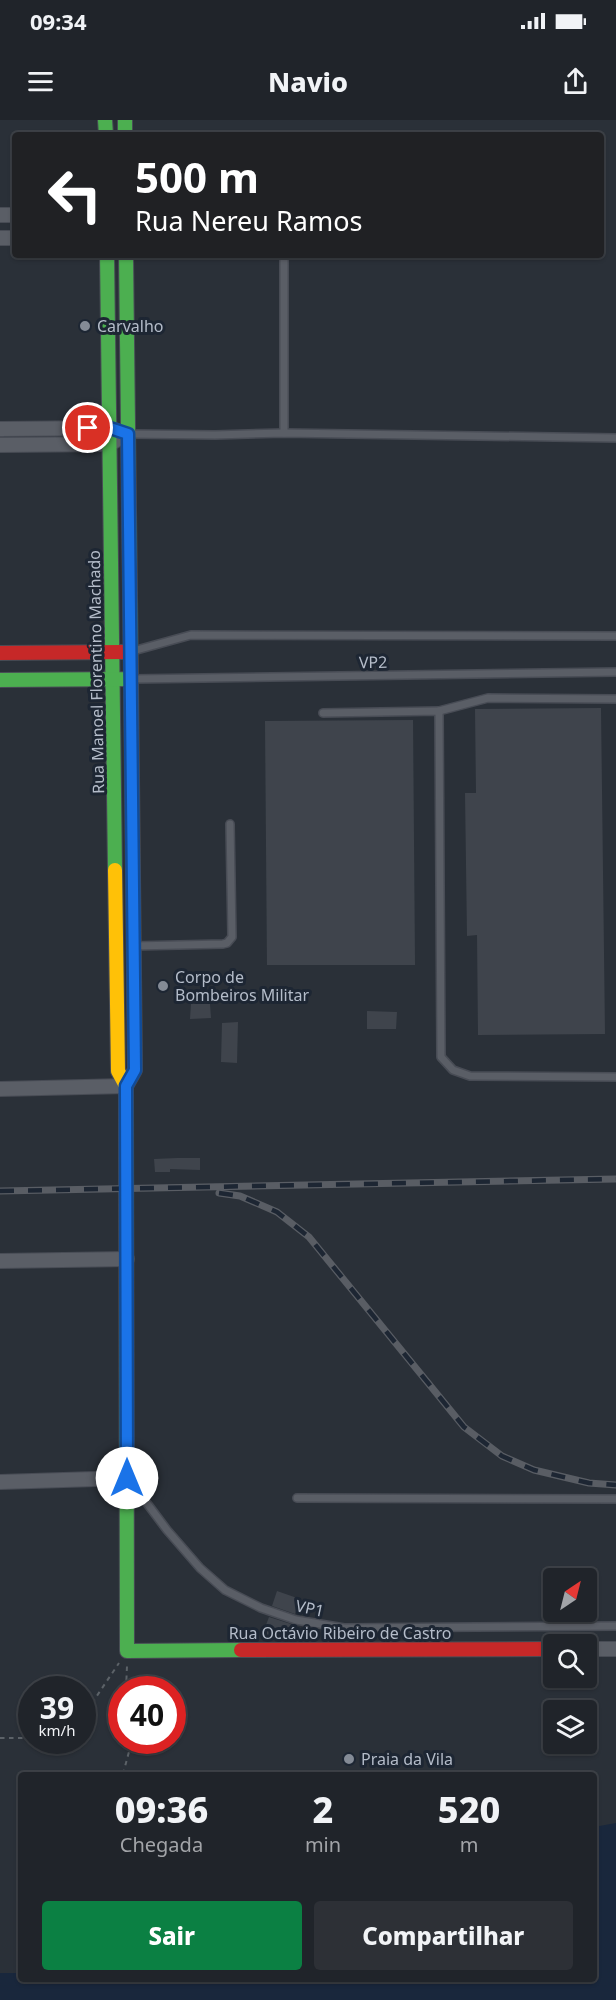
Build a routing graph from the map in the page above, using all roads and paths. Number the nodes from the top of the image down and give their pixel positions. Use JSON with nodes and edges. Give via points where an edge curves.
{"nodes":[{"id":1,"x":107,"y":258,"type":"edge"},
{"id":2,"x":126,"y":258,"type":"edge"},
{"id":3,"x":284,"y":258,"type":"edge"},
{"id":4,"x":110,"y":428,"type":"junction"},
{"id":5,"x":0,"y":429,"type":"edge"},
{"id":6,"x":284,"y":433,"type":"junction"},
{"id":7,"x":128,"y":434,"type":"junction"},
{"id":8,"x":616,"y":438,"type":"edge"},
{"id":9,"x":110,"y":444,"type":"junction"},
{"id":10,"x":0,"y":445,"type":"edge"},
{"id":11,"x":616,"y":636,"type":"edge"},
{"id":12,"x":112,"y":652,"type":"junction"},
{"id":13,"x":130,"y":652,"type":"junction"},
{"id":14,"x":0,"y":653,"type":"edge"},
{"id":15,"x":616,"y":672,"type":"edge"},
{"id":16,"x":112,"y":679,"type":"junction"},
{"id":17,"x":131,"y":679,"type":"junction"},
{"id":18,"x":0,"y":680,"type":"edge"},
{"id":19,"x":616,"y":699,"type":"edge"},
{"id":20,"x":439,"y":711,"type":"junction"},
{"id":21,"x":323,"y":713,"type":"dead end"},
{"id":22,"x":230,"y":824,"type":"dead end"},
{"id":23,"x":133,"y":886,"type":"junction"},
{"id":24,"x":115,"y":887,"type":"junction"},
{"id":25,"x":134,"y":946,"type":"junction"},
{"id":26,"x":116,"y":947,"type":"junction"},
{"id":27,"x":616,"y":1077,"type":"edge"},
{"id":28,"x":126,"y":1086,"type":"junction"},
{"id":29,"x":0,"y":1089,"type":"edge"},
{"id":30,"x":127,"y":1259,"type":"junction"},
{"id":31,"x":0,"y":1261,"type":"edge"},
{"id":32,"x":127,"y":1478,"type":"junction"},
{"id":33,"x":0,"y":1482,"type":"edge"},
{"id":34,"x":297,"y":1498,"type":"dead end"},
{"id":35,"x":616,"y":1499,"type":"edge"},
{"id":36,"x":616,"y":1626,"type":"edge"},
{"id":37,"x":543,"y":1649,"type":"edge"},
{"id":38,"x":597,"y":1649,"type":"edge"},
{"id":39,"x":616,"y":1649,"type":"edge"},
{"id":40,"x":127,"y":1651,"type":"junction"},
{"id":41,"x":126,"y":1676,"type":"edge"},
{"id":42,"x":96,"y":1697,"type":"edge"},
{"id":43,"x":0,"y":1738,"type":"edge"},
{"id":44,"x":18,"y":1738,"type":"edge"},
{"id":45,"x":128,"y":1754,"type":"edge"},
{"id":46,"x":124,"y":1772,"type":"edge"}],
"edges":[{"from":1,"to":4,"type":"street","name":"Rua Manoel Florentino Machado"},
{"from":2,"to":7,"type":"street","name":"Rua Manoel Florentino Machado"},
{"from":3,"to":6,"type":"lane"},
{"from":4,"to":5,"type":"street"},
{"from":4,"to":7,"type":"street"},
{"from":4,"to":9,"type":"street","name":"Rua Manoel Florentino Machado"},
{"from":6,"to":7,"type":"lane"},
{"from":6,"to":8,"type":"lane"},
{"from":7,"to":9,"type":"street"},
{"from":7,"to":13,"type":"street","name":"Rua Manoel Florentino Machado"},
{"from":9,"to":10,"type":"street"},
{"from":9,"to":12,"type":"street","name":"Rua Manoel Florentino Machado"},
{"from":11,"to":13,"type":"lane","via":[[191,635]]},
{"from":12,"to":13,"type":"street"},
{"from":12,"to":14,"type":"street"},
{"from":12,"to":16,"type":"street","name":"Rua Manoel Florentino Machado"},
{"from":13,"to":17,"type":"street","name":"Rua Manoel Florentino Machado"},
{"from":15,"to":17,"type":"lane","name":"VP2"},
{"from":16,"to":17,"type":"street"},
{"from":16,"to":18,"type":"street"},
{"from":16,"to":24,"type":"street","name":"Rua Manoel Florentino Machado"},
{"from":17,"to":23,"type":"street","name":"Rua Manoel Florentino Machado"},
{"from":19,"to":20,"type":"lane","via":[[488,698]]},
{"from":20,"to":21,"type":"lane"},
{"from":20,"to":27,"type":"lane","via":[[441,1057],[453,1070],[470,1076]]},
{"from":22,"to":25,"type":"lane","via":[[230,940],[223,944]]},
{"from":23,"to":24,"type":"lane"},
{"from":23,"to":25,"type":"street","name":"Rua Manoel Florentino Machado"},
{"from":24,"to":26,"type":"street","name":"Rua Manoel Florentino Machado"},
{"from":25,"to":26,"type":"lane"},
{"from":25,"to":28,"type":"street","name":"Rua Manoel Florentino Machado","via":[[135,1070]]},
{"from":26,"to":28,"type":"street","name":"Rua Manoel Florentino Machado","via":[[118,1071]]},
{"from":28,"to":29,"type":"street"},
{"from":28,"to":30,"type":"street","name":"Rua Manoel Florentino Machado"},
{"from":30,"to":31,"type":"street"},
{"from":30,"to":32,"type":"street","name":"Rua Manoel Florentino Machado"},
{"from":32,"to":33,"type":"street"},
{"from":32,"to":36,"type":"lane","name":"VP1","via":[[200,1568],[225,1590],[296,1620],[344,1628]]},
{"from":32,"to":40,"type":"street","name":"Rua Manoel Florentino Machado"},
{"from":34,"to":35,"type":"lane"},
{"from":37,"to":40,"type":"street","name":"Rua Octávio Ribeiro de Castro"},
{"from":38,"to":39,"type":"street"},
{"from":40,"to":41,"type":"path"},
{"from":40,"to":42,"type":"path"},
{"from":43,"to":44,"type":"path"},
{"from":45,"to":46,"type":"path"}]}
